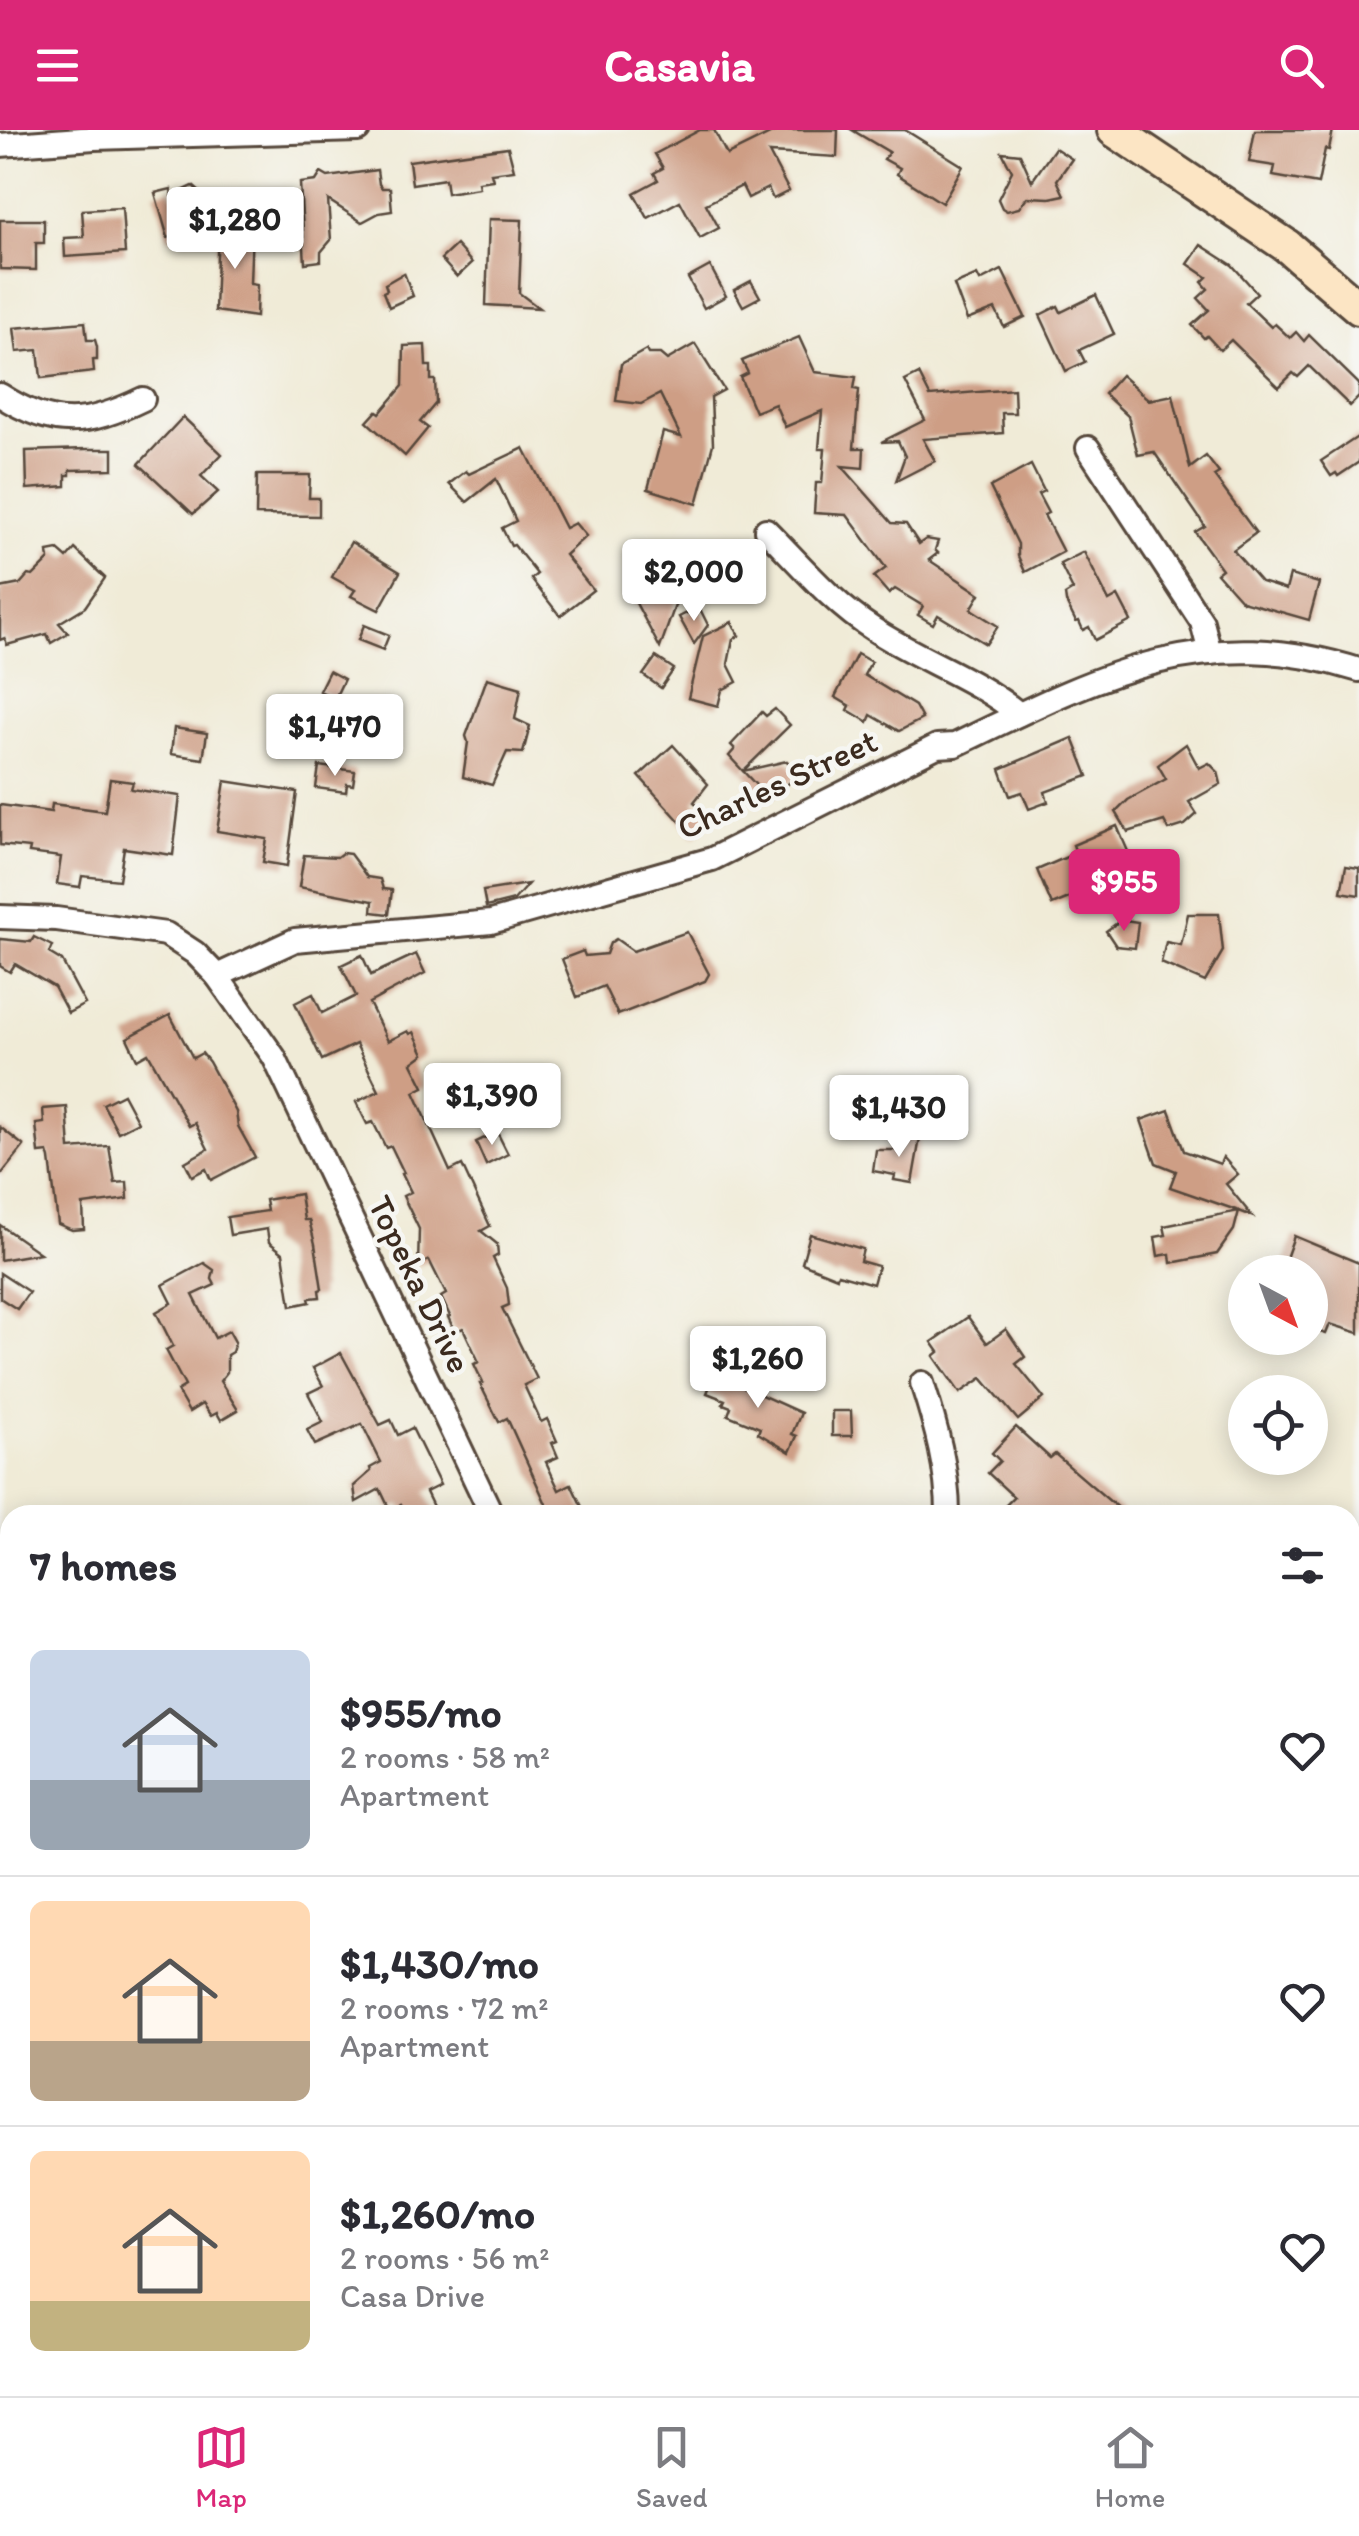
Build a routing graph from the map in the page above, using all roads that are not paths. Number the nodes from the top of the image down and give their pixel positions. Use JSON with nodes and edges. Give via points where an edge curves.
{"nodes":[{"id":1,"x":358,"y":130,"type":"edge"},
{"id":2,"x":1114,"y":130,"type":"edge"},
{"id":3,"x":0,"y":145,"type":"edge"},
{"id":4,"x":1359,"y":308,"type":"edge"},
{"id":5,"x":0,"y":396,"type":"edge"},
{"id":6,"x":143,"y":398,"type":"dead end"},
{"id":7,"x":1088,"y":448,"type":"dead end"},
{"id":8,"x":766,"y":530,"type":"dead end"},
{"id":9,"x":1210,"y":653,"type":"junction"},
{"id":10,"x":1359,"y":670,"type":"edge"},
{"id":11,"x":1019,"y":714,"type":"junction"},
{"id":12,"x":0,"y":917,"type":"edge"},
{"id":13,"x":217,"y":976,"type":"junction"},
{"id":14,"x":922,"y":1382,"type":"dead end"},
{"id":15,"x":487,"y":1505,"type":"edge"},
{"id":16,"x":948,"y":1505,"type":"edge"}],
"edges":[{"from":1,"to":3,"type":"street"},
{"from":2,"to":4,"type":"main road","via":[[1286,246]]},
{"from":5,"to":6,"type":"street","via":[[28,413],[63,422],[108,416]]},
{"from":7,"to":9,"type":"street","via":[[1202,622]]},
{"from":8,"to":11,"type":"street","via":[[840,606]]},
{"from":9,"to":10,"type":"street","name":"Charles Street","via":[[1292,656]]},
{"from":9,"to":11,"type":"street","name":"Charles Street","via":[[1122,669]]},
{"from":11,"to":13,"type":"street","name":"Charles Street","via":[[955,745],[938,746],[712,860],[491,922],[295,940]]},
{"from":12,"to":13,"type":"street","name":"Topeka Drive","via":[[166,934]]},
{"from":13,"to":15,"type":"street","name":"Topeka Drive","via":[[274,1058]]},
{"from":14,"to":16,"type":"street"}]}
